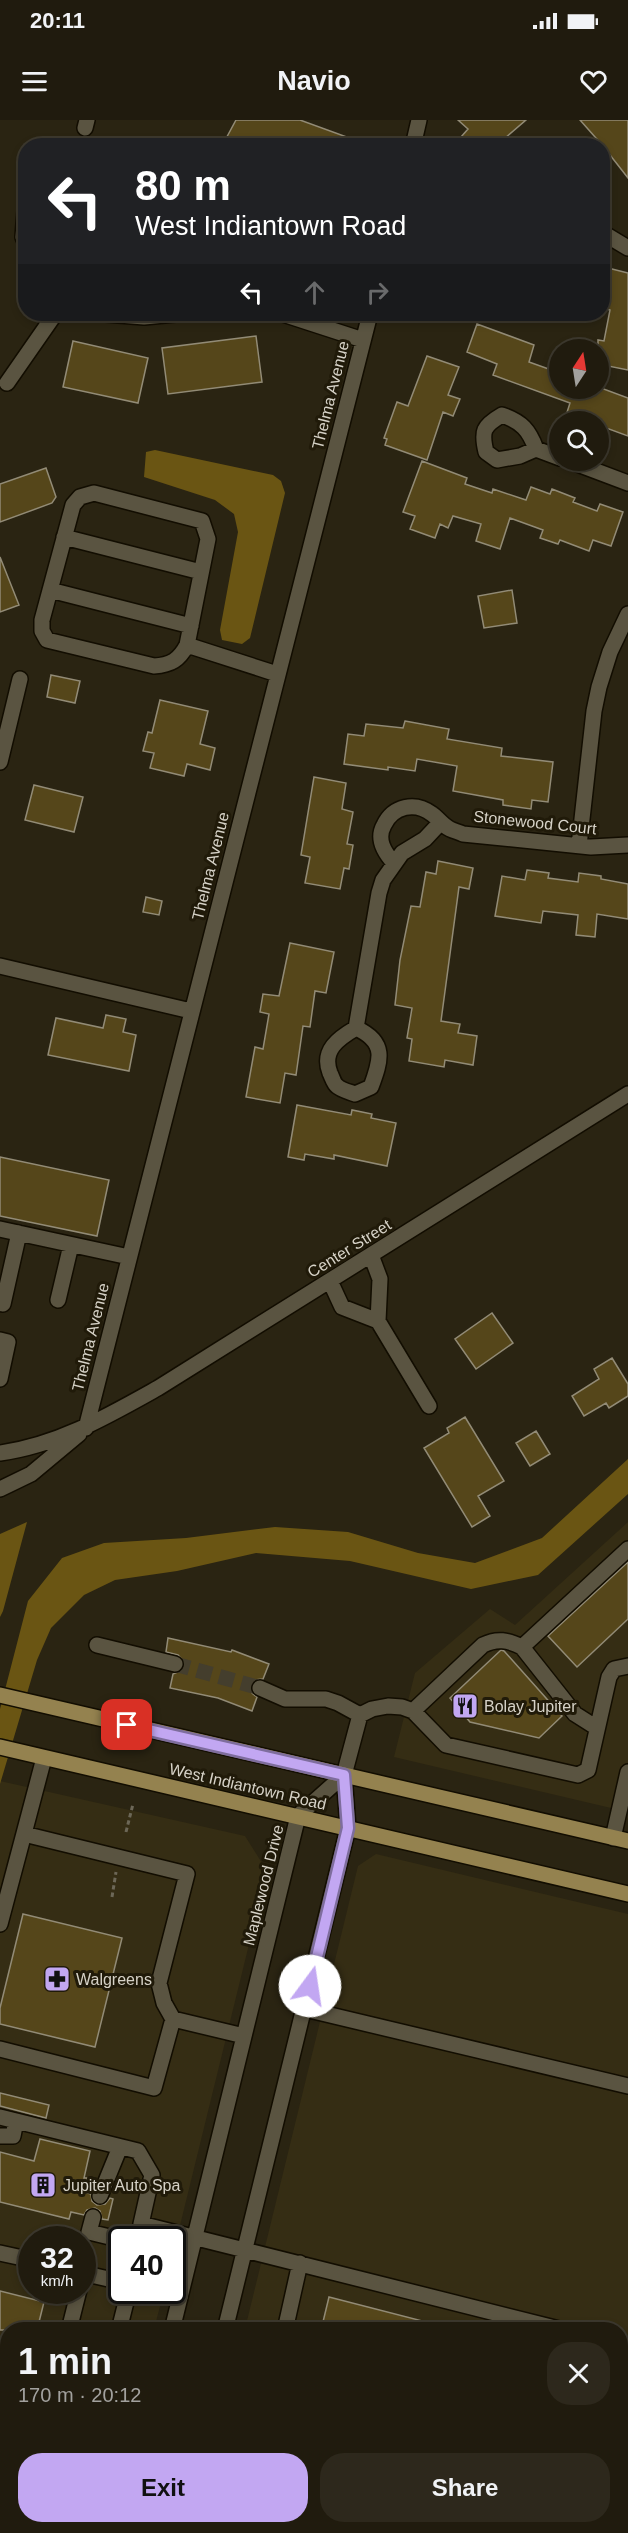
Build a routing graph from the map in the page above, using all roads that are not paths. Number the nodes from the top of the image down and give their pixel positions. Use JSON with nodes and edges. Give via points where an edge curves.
{"nodes":[{"id":1,"x":415,"y":120,"type":"edge"},
{"id":2,"x":414,"y":138,"type":"edge"},
{"id":3,"x":610,"y":237,"type":"edge"},
{"id":4,"x":628,"y":248,"type":"edge"},
{"id":5,"x":50,"y":321,"type":"edge"},
{"id":6,"x":305,"y":321,"type":"edge"},
{"id":7,"x":368,"y":321,"type":"edge"},
{"id":8,"x":363,"y":340,"type":"junction"},
{"id":9,"x":8,"y":383,"type":"dead end"},
{"id":10,"x":536,"y":449,"type":"dead end"},
{"id":11,"x":549,"y":454,"type":"edge"},
{"id":12,"x":596,"y":471,"type":"edge"},
{"id":13,"x":628,"y":483,"type":"edge"},
{"id":14,"x":64,"y":537,"type":"junction"},
{"id":15,"x":201,"y":572,"type":"junction"},
{"id":16,"x":50,"y":590,"type":"junction"},
{"id":17,"x":628,"y":614,"type":"edge"},
{"id":18,"x":191,"y":626,"type":"junction"},
{"id":19,"x":187,"y":645,"type":"junction"},
{"id":20,"x":278,"y":674,"type":"junction"},
{"id":21,"x":20,"y":679,"type":"dead end"},
{"id":22,"x":0,"y":762,"type":"edge"},
{"id":23,"x":440,"y":823,"type":"junction"},
{"id":24,"x":628,"y":845,"type":"edge"},
{"id":25,"x":579,"y":846,"type":"junction"},
{"id":26,"x":394,"y":863,"type":"junction"},
{"id":27,"x":0,"y":966,"type":"edge"},
{"id":28,"x":191,"y":1011,"type":"junction"},
{"id":29,"x":356,"y":1028,"type":"dead end"},
{"id":30,"x":628,"y":1094,"type":"edge"},
{"id":31,"x":0,"y":1229,"type":"edge"},
{"id":32,"x":19,"y":1233,"type":"junction"},
{"id":33,"x":71,"y":1245,"type":"junction"},
{"id":34,"x":371,"y":1255,"type":"junction"},
{"id":35,"x":129,"y":1257,"type":"junction"},
{"id":36,"x":330,"y":1281,"type":"junction"},
{"id":37,"x":58,"y":1300,"type":"dead end"},
{"id":38,"x":3,"y":1304,"type":"dead end"},
{"id":39,"x":378,"y":1321,"type":"junction"},
{"id":40,"x":0,"y":1340,"type":"edge"},
{"id":41,"x":0,"y":1379,"type":"edge"},
{"id":42,"x":429,"y":1406,"type":"dead end"},
{"id":43,"x":86,"y":1428,"type":"junction"},
{"id":44,"x":0,"y":1455,"type":"edge"},
{"id":45,"x":0,"y":1490,"type":"edge"},
{"id":46,"x":628,"y":1549,"type":"edge"},
{"id":47,"x":98,"y":1645,"type":"dead end"},
{"id":48,"x":522,"y":1647,"type":"junction"},
{"id":49,"x":175,"y":1664,"type":"tunnel mouth"},
{"id":50,"x":628,"y":1666,"type":"edge"},
{"id":51,"x":260,"y":1688,"type":"tunnel mouth"},
{"id":52,"x":0,"y":1695,"type":"edge"},
{"id":53,"x":413,"y":1711,"type":"junction"},
{"id":54,"x":360,"y":1715,"type":"junction"},
{"id":55,"x":597,"y":1728,"type":"junction"},
{"id":56,"x":0,"y":1747,"type":"edge"},
{"id":57,"x":44,"y":1758,"type":"junction"},
{"id":58,"x":628,"y":1772,"type":"edge"},
{"id":59,"x":344,"y":1775,"type":"junction"},
{"id":60,"x":298,"y":1816,"type":"junction"},
{"id":61,"x":348,"y":1828,"type":"junction"},
{"id":62,"x":24,"y":1834,"type":"junction"},
{"id":63,"x":621,"y":1839,"type":"edge"},
{"id":64,"x":628,"y":1894,"type":"edge"},
{"id":65,"x":0,"y":1924,"type":"edge"},
{"id":66,"x":305,"y":2009,"type":"junction"},
{"id":67,"x":173,"y":2019,"type":"junction"},
{"id":68,"x":244,"y":2036,"type":"junction"},
{"id":69,"x":0,"y":2049,"type":"edge"},
{"id":70,"x":628,"y":2086,"type":"edge"},
{"id":71,"x":0,"y":2117,"type":"edge"},
{"id":72,"x":16,"y":2121,"type":"junction"},
{"id":73,"x":0,"y":2136,"type":"edge"},
{"id":74,"x":120,"y":2146,"type":"junction"},
{"id":75,"x":100,"y":2196,"type":"dead end"},
{"id":76,"x":93,"y":2217,"type":"dead end"},
{"id":77,"x":140,"y":2226,"type":"edge"},
{"id":78,"x":108,"y":2237,"type":"edge"},
{"id":79,"x":186,"y":2237,"type":"edge"},
{"id":80,"x":195,"y":2238,"type":"junction"},
{"id":81,"x":245,"y":2250,"type":"junction"},
{"id":82,"x":0,"y":2253,"type":"edge"},
{"id":83,"x":18,"y":2257,"type":"edge"},
{"id":84,"x":300,"y":2264,"type":"junction"},
{"id":85,"x":76,"y":2304,"type":"edge"},
{"id":86,"x":126,"y":2304,"type":"edge"},
{"id":87,"x":71,"y":2322,"type":"edge"},
{"id":88,"x":121,"y":2322,"type":"edge"},
{"id":89,"x":174,"y":2322,"type":"edge"},
{"id":90,"x":227,"y":2322,"type":"edge"},
{"id":91,"x":287,"y":2322,"type":"edge"},
{"id":92,"x":531,"y":2322,"type":"edge"}],
"edges":[{"from":1,"to":2,"type":"street"},
{"from":3,"to":4,"type":"street"},
{"from":5,"to":9,"type":"street"},
{"from":6,"to":8,"type":"street"},
{"from":7,"to":8,"type":"street","name":"Thelma Avenue"},
{"from":8,"to":20,"type":"street","name":"Thelma Avenue"},
{"from":10,"to":11,"type":"street"},
{"from":12,"to":13,"type":"street"},
{"from":14,"to":15,"type":"street"},
{"from":14,"to":15,"type":"street","via":[[73,505],[86,494],[198,518],[206,528],[207,539]]},
{"from":14,"to":16,"type":"street"},
{"from":15,"to":18,"type":"street"},
{"from":16,"to":18,"type":"street"},
{"from":16,"to":19,"type":"street","via":[[42,620],[47,640],[154,666],[169,665]]},
{"from":17,"to":25,"type":"street","via":[[599,687]]},
{"from":18,"to":19,"type":"street"},
{"from":19,"to":20,"type":"street"},
{"from":20,"to":28,"type":"street","name":"Thelma Avenue"},
{"from":21,"to":22,"type":"street"},
{"from":23,"to":25,"type":"street","name":"Stonewood Court","via":[[463,834]]},
{"from":23,"to":26,"type":"street"},
{"from":23,"to":26,"type":"street","name":"Stonewood Court","via":[[433,814],[410,806],[388,817],[381,840],[384,852]]},
{"from":24,"to":25,"type":"street","name":"Stonewood Court"},
{"from":26,"to":29,"type":"street","via":[[379,893]]},
{"from":27,"to":28,"type":"street"},
{"from":28,"to":35,"type":"street","name":"Thelma Avenue"},
{"from":30,"to":34,"type":"street","name":"Center Street"},
{"from":31,"to":32,"type":"street"},
{"from":32,"to":33,"type":"street"},
{"from":32,"to":38,"type":"street"},
{"from":33,"to":35,"type":"street"},
{"from":33,"to":37,"type":"street"},
{"from":34,"to":36,"type":"street","name":"Center Street"},
{"from":34,"to":39,"type":"street","via":[[380,1279]]},
{"from":35,"to":43,"type":"street","name":"Thelma Avenue"},
{"from":36,"to":39,"type":"street","via":[[342,1307]]},
{"from":36,"to":43,"type":"street","name":"Center Street"},
{"from":39,"to":42,"type":"street"},
{"from":40,"to":41,"type":"street","via":[[8,1342]]},
{"from":43,"to":44,"type":"street","name":"Center Street"},
{"from":43,"to":45,"type":"street","name":"Center Street","via":[[30,1474]]},
{"from":46,"to":48,"type":"street"},
{"from":47,"to":49,"type":"street"},
{"from":48,"to":53,"type":"street","via":[[505,1640],[483,1645]]},
{"from":48,"to":55,"type":"street","via":[[576,1714]]},
{"from":50,"to":55,"type":"street","via":[[614,1669],[609,1677]]},
{"from":51,"to":54,"type":"street","via":[[285,1699],[326,1699]]},
{"from":52,"to":59,"type":"main road","name":"West Indiantown Road"},
{"from":53,"to":54,"type":"street","via":[[388,1706]]},
{"from":53,"to":55,"type":"street","via":[[446,1745],[578,1775],[588,1770]]},
{"from":54,"to":59,"type":"street"},
{"from":56,"to":57,"type":"main road","name":"West Indiantown Road"},
{"from":57,"to":60,"type":"main road","name":"West Indiantown Road"},
{"from":57,"to":62,"type":"street"},
{"from":58,"to":63,"type":"street"},
{"from":59,"to":60,"type":"street","name":"Maplewood Drive"},
{"from":59,"to":61,"type":"street"},
{"from":59,"to":63,"type":"main road","name":"West Indiantown Road"},
{"from":60,"to":61,"type":"main road","name":"West Indiantown Road"},
{"from":60,"to":68,"type":"street","name":"Maplewood Drive"},
{"from":61,"to":64,"type":"main road","name":"West Indiantown Road"},
{"from":61,"to":66,"type":"street"},
{"from":62,"to":65,"type":"street"},
{"from":62,"to":67,"type":"street","via":[[187,1874],[159,1983]]},
{"from":66,"to":70,"type":"street"},
{"from":66,"to":81,"type":"street"},
{"from":67,"to":68,"type":"street"},
{"from":67,"to":69,"type":"street","via":[[154,2088]]},
{"from":68,"to":80,"type":"street","name":"Maplewood Drive"},
{"from":71,"to":72,"type":"street"},
{"from":72,"to":73,"type":"street","via":[[13,2136]]},
{"from":72,"to":74,"type":"street"},
{"from":74,"to":75,"type":"street"},
{"from":74,"to":77,"type":"street","via":[[138,2151],[152,2175]]},
{"from":76,"to":78,"type":"street","via":[[89,2232]]},
{"from":79,"to":80,"type":"street"},
{"from":80,"to":81,"type":"street"},
{"from":80,"to":89,"type":"street","name":"Maplewood Drive"},
{"from":81,"to":84,"type":"street"},
{"from":81,"to":90,"type":"street"},
{"from":82,"to":83,"type":"street"},
{"from":84,"to":91,"type":"street"},
{"from":84,"to":92,"type":"street"},
{"from":85,"to":87,"type":"street"},
{"from":86,"to":88,"type":"street"}]}
